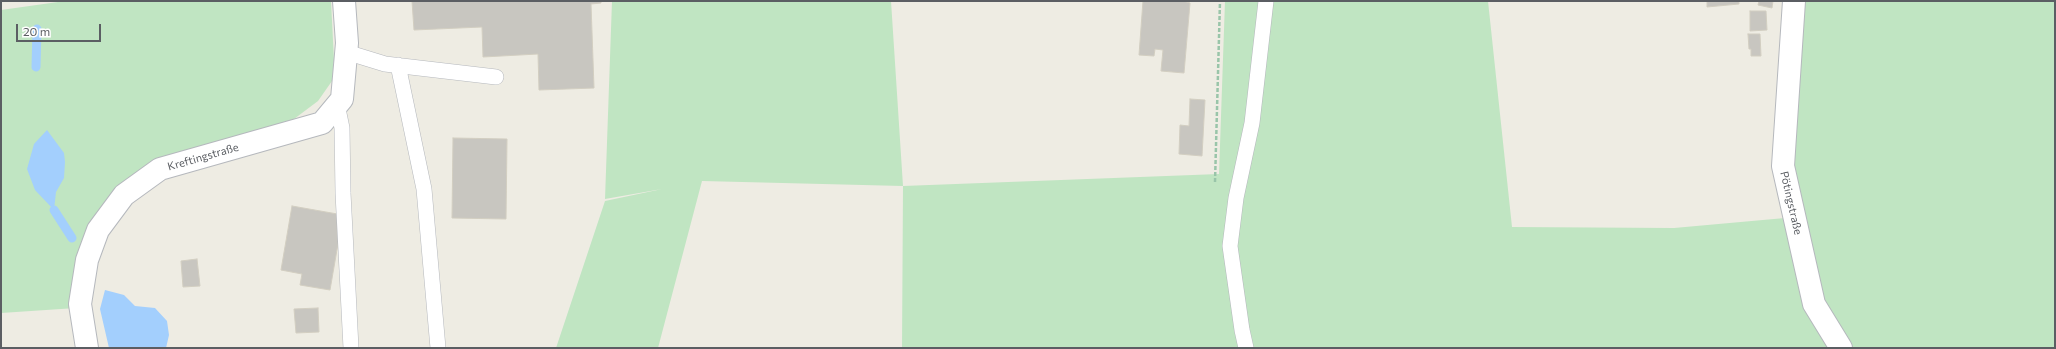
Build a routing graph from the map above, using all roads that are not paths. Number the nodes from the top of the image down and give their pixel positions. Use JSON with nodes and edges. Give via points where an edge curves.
{"nodes":[{"id":1,"x":344,"y":1,"type":"edge"},
{"id":2,"x":1266,"y":1,"type":"edge"},
{"id":3,"x":1794,"y":1,"type":"edge"},
{"id":4,"x":346,"y":52,"type":"junction"},
{"id":5,"x":398,"y":65,"type":"junction"},
{"id":6,"x":496,"y":77,"type":"dead end"},
{"id":7,"x":337,"y":104,"type":"junction"},
{"id":8,"x":86,"y":348,"type":"edge"},
{"id":9,"x":352,"y":348,"type":"edge"},
{"id":10,"x":438,"y":348,"type":"edge"},
{"id":11,"x":1246,"y":348,"type":"edge"},
{"id":12,"x":1841,"y":348,"type":"edge"}],
"edges":[{"from":1,"to":4,"type":"street","name":"Kreftingstraße"},
{"from":2,"to":11,"type":"lane","via":[[1252,123],[1236,198],[1230,246]]},
{"from":3,"to":12,"type":"street","name":"Pötingstraße","via":[[1783,166],[1814,304]]},
{"from":4,"to":5,"type":"lane","via":[[385,64]]},
{"from":4,"to":7,"type":"street","name":"Kreftingstraße","via":[[342,99]]},
{"from":5,"to":6,"type":"lane"},
{"from":5,"to":10,"type":"lane","via":[[424,189]]},
{"from":7,"to":8,"type":"street","name":"Kreftingstraße","via":[[322,123],[160,169],[124,195],[98,230],[87,260],[80,304]]},
{"from":7,"to":9,"type":"lane","via":[[342,128]]}]}
